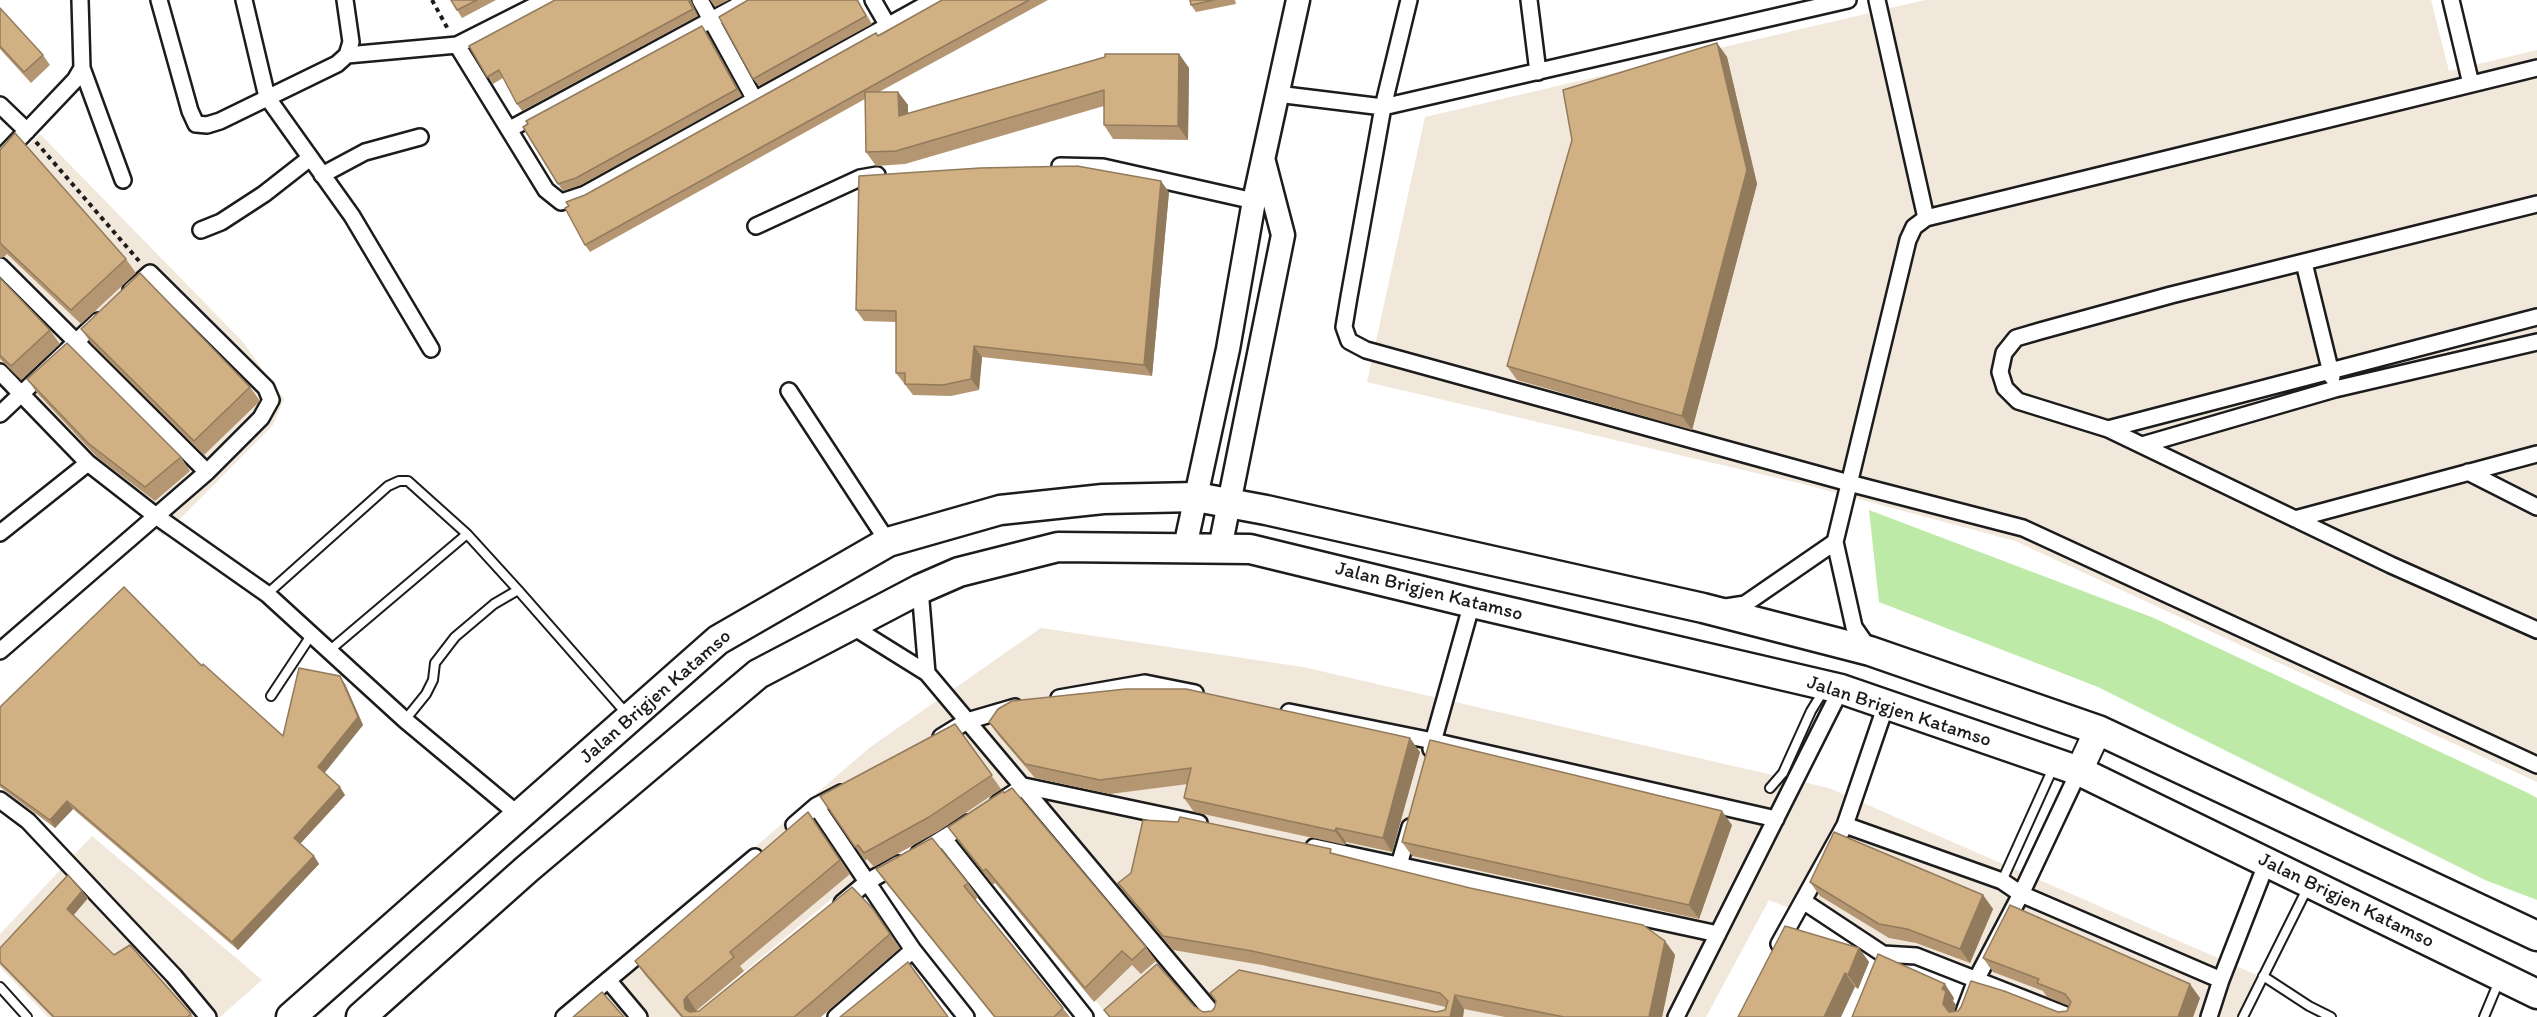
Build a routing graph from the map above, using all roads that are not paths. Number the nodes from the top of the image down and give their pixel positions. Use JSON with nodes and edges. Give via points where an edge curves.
{"nodes":[{"id":1,"x":80,"y":0,"type":"edge"},
{"id":2,"x":159,"y":0,"type":"edge"},
{"id":3,"x":244,"y":0,"type":"edge"},
{"id":4,"x":345,"y":0,"type":"edge"},
{"id":5,"x":546,"y":0,"type":"edge"},
{"id":6,"x":700,"y":0,"type":"edge"},
{"id":7,"x":748,"y":0,"type":"edge"},
{"id":8,"x":873,"y":0,"type":"edge"},
{"id":9,"x":934,"y":0,"type":"edge"},
{"id":10,"x":1298,"y":0,"type":"edge"},
{"id":11,"x":1409,"y":0,"type":"edge"},
{"id":12,"x":1529,"y":0,"type":"edge"},
{"id":13,"x":1848,"y":0,"type":"edge"},
{"id":14,"x":1877,"y":0,"type":"edge"},
{"id":15,"x":2451,"y":0,"type":"edge"},
{"id":16,"x":711,"y":19,"type":"junction"},
{"id":17,"x":888,"y":26,"type":"junction"},
{"id":18,"x":457,"y":45,"type":"junction"},
{"id":19,"x":347,"y":55,"type":"junction"},
{"id":20,"x":82,"y":68,"type":"junction"},
{"id":21,"x":2537,"y":68,"type":"edge"},
{"id":22,"x":1538,"y":72,"type":"junction"},
{"id":23,"x":2471,"y":84,"type":"junction"},
{"id":24,"x":1277,"y":94,"type":"junction"},
{"id":25,"x":267,"y":97,"type":"junction"},
{"id":26,"x":755,"y":100,"type":"junction"},
{"id":27,"x":0,"y":105,"type":"edge"},
{"id":28,"x":1383,"y":107,"type":"junction"},
{"id":29,"x":510,"y":129,"type":"junction"},
{"id":30,"x":27,"y":131,"type":"junction"},
{"id":31,"x":420,"y":137,"type":"dead end"},
{"id":32,"x":310,"y":158,"type":"junction"},
{"id":33,"x":1263,"y":158,"type":"junction"},
{"id":34,"x":0,"y":159,"type":"edge"},
{"id":35,"x":1044,"y":167,"type":"edge"},
{"id":36,"x":322,"y":175,"type":"junction"},
{"id":37,"x":896,"y":175,"type":"edge"},
{"id":38,"x":123,"y":180,"type":"dead end"},
{"id":39,"x":1254,"y":201,"type":"junction"},
{"id":40,"x":2537,"y":204,"type":"edge"},
{"id":41,"x":1926,"y":218,"type":"junction"},
{"id":42,"x":756,"y":226,"type":"dead end"},
{"id":43,"x":201,"y":230,"type":"dead end"},
{"id":44,"x":2304,"y":263,"type":"junction"},
{"id":45,"x":0,"y":266,"type":"edge"},
{"id":46,"x":2537,"y":316,"type":"edge"},
{"id":47,"x":76,"y":342,"type":"junction"},
{"id":48,"x":2537,"y":342,"type":"edge"},
{"id":49,"x":431,"y":349,"type":"dead end"},
{"id":50,"x":2330,"y":370,"type":"junction"},
{"id":51,"x":0,"y":372,"type":"edge"},
{"id":52,"x":2335,"y":389,"type":"junction"},
{"id":53,"x":789,"y":390,"type":"dead end"},
{"id":54,"x":22,"y":394,"type":"junction"},
{"id":55,"x":0,"y":414,"type":"edge"},
{"id":56,"x":2108,"y":429,"type":"junction"},
{"id":57,"x":2142,"y":445,"type":"junction"},
{"id":58,"x":2537,"y":454,"type":"edge"},
{"id":59,"x":88,"y":463,"type":"junction"},
{"id":60,"x":207,"y":472,"type":"junction"},
{"id":61,"x":2468,"y":472,"type":"junction"},
{"id":62,"x":1849,"y":483,"type":"junction"},
{"id":63,"x":1196,"y":497,"type":"junction"},
{"id":64,"x":1228,"y":503,"type":"junction"},
{"id":65,"x":2537,"y":507,"type":"edge"},
{"id":66,"x":156,"y":516,"type":"junction"},
{"id":67,"x":2295,"y":519,"type":"junction"},
{"id":68,"x":0,"y":533,"type":"edge"},
{"id":69,"x":468,"y":534,"type":"junction"},
{"id":70,"x":888,"y":542,"type":"junction"},
{"id":71,"x":1835,"y":542,"type":"junction"},
{"id":72,"x":1185,"y":547,"type":"junction"},
{"id":73,"x":1220,"y":548,"type":"junction"},
{"id":74,"x":920,"y":589,"type":"junction"},
{"id":75,"x":518,"y":590,"type":"junction"},
{"id":76,"x":267,"y":594,"type":"junction"},
{"id":77,"x":1472,"y":603,"type":"junction"},
{"id":78,"x":1702,"y":608,"type":"junction"},
{"id":79,"x":850,"y":625,"type":"junction"},
{"id":80,"x":2537,"y":630,"type":"edge"},
{"id":81,"x":312,"y":634,"type":"junction"},
{"id":82,"x":330,"y":650,"type":"junction"},
{"id":83,"x":0,"y":651,"type":"edge"},
{"id":84,"x":1870,"y":651,"type":"junction"},
{"id":85,"x":927,"y":673,"type":"junction"},
{"id":86,"x":1834,"y":688,"type":"junction"},
{"id":87,"x":272,"y":696,"type":"dead end"},
{"id":88,"x":1215,"y":697,"type":"edge"},
{"id":89,"x":1886,"y":705,"type":"junction"},
{"id":90,"x":1272,"y":709,"type":"edge"},
{"id":91,"x":630,"y":717,"type":"junction"},
{"id":92,"x":405,"y":720,"type":"junction"},
{"id":93,"x":967,"y":721,"type":"junction"},
{"id":94,"x":2098,"y":730,"type":"junction"},
{"id":95,"x":1433,"y":741,"type":"junction"},
{"id":96,"x":930,"y":744,"type":"edge"},
{"id":97,"x":1427,"y":764,"type":"edge"},
{"id":98,"x":2537,"y":765,"type":"edge"},
{"id":99,"x":2067,"y":767,"type":"junction"},
{"id":100,"x":859,"y":784,"type":"edge"},
{"id":101,"x":1023,"y":786,"type":"junction"},
{"id":102,"x":1770,"y":788,"type":"dead end"},
{"id":103,"x":0,"y":800,"type":"edge"},
{"id":104,"x":816,"y":806,"type":"junction"},
{"id":105,"x":1415,"y":808,"type":"edge"},
{"id":106,"x":520,"y":816,"type":"junction"},
{"id":107,"x":1776,"y":819,"type":"junction"},
{"id":108,"x":1211,"y":825,"type":"edge"},
{"id":109,"x":1845,"y":825,"type":"junction"},
{"id":110,"x":944,"y":839,"type":"junction"},
{"id":111,"x":1294,"y":843,"type":"edge"},
{"id":112,"x":2267,"y":862,"type":"junction"},
{"id":113,"x":1399,"y":865,"type":"junction"},
{"id":114,"x":2002,"y":881,"type":"junction"},
{"id":115,"x":867,"y":882,"type":"junction"},
{"id":116,"x":2310,"y":883,"type":"junction"},
{"id":117,"x":2021,"y":894,"type":"junction"},
{"id":118,"x":1803,"y":901,"type":"junction"},
{"id":119,"x":830,"y":912,"type":"edge"},
{"id":120,"x":2529,"y":928,"type":"edge"},
{"id":121,"x":1718,"y":934,"type":"junction"},
{"id":122,"x":913,"y":950,"type":"junction"},
{"id":123,"x":1770,"y":959,"type":"edge"},
{"id":124,"x":2263,"y":976,"type":"junction"},
{"id":125,"x":2501,"y":977,"type":"junction"},
{"id":126,"x":608,"y":980,"type":"junction"},
{"id":127,"x":1976,"y":980,"type":"junction"},
{"id":128,"x":2221,"y":980,"type":"junction"},
{"id":129,"x":0,"y":987,"type":"edge"},
{"id":130,"x":1218,"y":991,"type":"edge"},
{"id":131,"x":2537,"y":994,"type":"edge"},
{"id":132,"x":1205,"y":1005,"type":"junction"},
{"id":133,"x":27,"y":1017,"type":"edge"},
{"id":134,"x":208,"y":1017,"type":"edge"},
{"id":135,"x":291,"y":1017,"type":"edge"},
{"id":136,"x":361,"y":1017,"type":"edge"},
{"id":137,"x":564,"y":1017,"type":"edge"},
{"id":138,"x":639,"y":1017,"type":"edge"},
{"id":139,"x":836,"y":1017,"type":"edge"},
{"id":140,"x":966,"y":1017,"type":"edge"},
{"id":141,"x":1085,"y":1017,"type":"edge"},
{"id":142,"x":1216,"y":1017,"type":"edge"},
{"id":143,"x":1676,"y":1017,"type":"edge"},
{"id":144,"x":1962,"y":1017,"type":"edge"},
{"id":145,"x":2071,"y":1017,"type":"edge"},
{"id":146,"x":2209,"y":1017,"type":"edge"},
{"id":147,"x":2243,"y":1017,"type":"edge"},
{"id":148,"x":2331,"y":1017,"type":"edge"},
{"id":149,"x":2484,"y":1017,"type":"edge"}],
"edges":[{"from":1,"to":20,"type":"street"},
{"from":2,"to":25,"type":"street","via":[[196,124],[220,121]]},
{"from":3,"to":25,"type":"street"},
{"from":4,"to":19,"type":"street","via":[[351,42]]},
{"from":5,"to":18,"type":"street"},
{"from":6,"to":16,"type":"street"},
{"from":7,"to":16,"type":"street"},
{"from":8,"to":17,"type":"street"},
{"from":9,"to":17,"type":"street"},
{"from":10,"to":24,"type":"street"},
{"from":11,"to":28,"type":"street"},
{"from":12,"to":22,"type":"street"},
{"from":13,"to":22,"type":"street"},
{"from":14,"to":41,"type":"street"},
{"from":15,"to":23,"type":"street"},
{"from":16,"to":26,"type":"street"},
{"from":16,"to":29,"type":"street"},
{"from":17,"to":26,"type":"street"},
{"from":18,"to":19,"type":"street"},
{"from":18,"to":29,"type":"street"},
{"from":19,"to":25,"type":"street","via":[[338,64]]},
{"from":20,"to":30,"type":"street"},
{"from":20,"to":38,"type":"street"},
{"from":21,"to":23,"type":"street"},
{"from":22,"to":28,"type":"street"},
{"from":23,"to":41,"type":"street"},
{"from":24,"to":28,"type":"street"},
{"from":24,"to":33,"type":"street"},
{"from":25,"to":32,"type":"street"},
{"from":26,"to":29,"type":"street","via":[[585,194],[561,202],[546,190]]},
{"from":27,"to":30,"type":"street"},
{"from":28,"to":62,"type":"street","via":[[1344,327],[1349,341],[1366,350]]},
{"from":30,"to":34,"type":"street"},
{"from":31,"to":36,"type":"street","via":[[366,152]]},
{"from":32,"to":36,"type":"street"},
{"from":32,"to":43,"type":"street","via":[[264,194]]},
{"from":33,"to":39,"type":"street"},
{"from":33,"to":64,"type":"street","via":[[1283,235]]},
{"from":35,"to":39,"type":"street","via":[[1103,167]]},
{"from":36,"to":49,"type":"street","via":[[352,216]]},
{"from":37,"to":42,"type":"street","via":[[860,177]]},
{"from":39,"to":63,"type":"street"},
{"from":40,"to":44,"type":"street"},
{"from":41,"to":62,"type":"street","via":[[1914,227],[1908,240]]},
{"from":44,"to":50,"type":"street"},
{"from":44,"to":56,"type":"street","via":[[2016,338],[2004,353],[2000,372],[2005,388],[2018,401]]},
{"from":45,"to":47,"type":"street"},
{"from":46,"to":50,"type":"street"},
{"from":47,"to":54,"type":"street"},
{"from":47,"to":60,"type":"street"},
{"from":47,"to":60,"type":"street","via":[[150,273],[266,388],[271,400],[261,418]]},
{"from":48,"to":52,"type":"street"},
{"from":50,"to":52,"type":"street"},
{"from":50,"to":56,"type":"street"},
{"from":51,"to":54,"type":"street"},
{"from":52,"to":57,"type":"street"},
{"from":53,"to":70,"type":"street"},
{"from":54,"to":55,"type":"street"},
{"from":54,"to":59,"type":"street"},
{"from":56,"to":57,"type":"street"},
{"from":57,"to":67,"type":"street"},
{"from":58,"to":61,"type":"street"},
{"from":59,"to":66,"type":"street"},
{"from":59,"to":68,"type":"street"},
{"from":60,"to":66,"type":"street"},
{"from":61,"to":65,"type":"street"},
{"from":61,"to":67,"type":"street"},
{"from":62,"to":71,"type":"street"},
{"from":62,"to":98,"type":"street","via":[[2023,528]]},
{"from":63,"to":64,"type":"highway","name":"Jalan Brigjen Katamso"},
{"from":63,"to":70,"type":"highway","name":"Jalan Brigjen Katamso","via":[[1104,499],[1000,510]]},
{"from":63,"to":72,"type":"street"},
{"from":64,"to":73,"type":"street"},
{"from":64,"to":78,"type":"highway","name":"Jalan Brigjen Katamso"},
{"from":66,"to":76,"type":"street"},
{"from":66,"to":83,"type":"street"},
{"from":67,"to":80,"type":"street"},
{"from":69,"to":75,"type":"lane"},
{"from":69,"to":76,"type":"lane","via":[[408,481],[399,481],[388,486]]},
{"from":69,"to":82,"type":"lane"},
{"from":70,"to":91,"type":"highway","name":"Jalan Brigjen Katamso","via":[[718,640]]},
{"from":71,"to":78,"type":"street","via":[[1745,604]]},
{"from":71,"to":84,"type":"street","via":[[1854,627]]},
{"from":72,"to":73,"type":"highway","name":"Jalan Brigjen Katamso"},
{"from":72,"to":74,"type":"highway","name":"Jalan Brigjen Katamso","via":[[1058,547],[959,572]]},
{"from":73,"to":77,"type":"highway","name":"Jalan Brigjen Katamso","via":[[1250,549]]},
{"from":74,"to":79,"type":"highway","name":"Jalan Brigjen Katamso"},
{"from":74,"to":85,"type":"street"},
{"from":75,"to":91,"type":"lane"},
{"from":75,"to":92,"type":"lane","via":[[494,604],[455,637],[435,663],[426,694]]},
{"from":76,"to":81,"type":"street"},
{"from":77,"to":86,"type":"highway","name":"Jalan Brigjen Katamso"},
{"from":77,"to":95,"type":"street"},
{"from":78,"to":84,"type":"highway","name":"Jalan Brigjen Katamso"},
{"from":79,"to":85,"type":"street"},
{"from":79,"to":136,"type":"highway","name":"Jalan Brigjen Katamso","via":[[758,674],[527,869]]},
{"from":81,"to":82,"type":"street"},
{"from":81,"to":87,"type":"lane"},
{"from":82,"to":92,"type":"street"},
{"from":84,"to":94,"type":"highway","name":"Jalan Brigjen Katamso"},
{"from":85,"to":93,"type":"street"},
{"from":86,"to":89,"type":"highway","name":"Jalan Brigjen Katamso"},
{"from":86,"to":102,"type":"lane","via":[[1811,711],[1783,773]]},
{"from":86,"to":107,"type":"street"},
{"from":88,"to":93,"type":"street","via":[[1145,683],[1039,701]]},
{"from":89,"to":99,"type":"highway","name":"Jalan Brigjen Katamso"},
{"from":89,"to":109,"type":"street"},
{"from":90,"to":95,"type":"street"},
{"from":91,"to":106,"type":"highway","name":"Jalan Brigjen Katamso"},
{"from":92,"to":106,"type":"street"},
{"from":93,"to":96,"type":"street"},
{"from":93,"to":101,"type":"street"},
{"from":94,"to":99,"type":"main road"},
{"from":94,"to":120,"type":"highway","name":"Jalan Brigjen Katamso"},
{"from":95,"to":97,"type":"street"},
{"from":95,"to":107,"type":"street"},
{"from":99,"to":112,"type":"highway","name":"Jalan Brigjen Katamso"},
{"from":99,"to":114,"type":"lane","via":[[2042,796]]},
{"from":99,"to":117,"type":"street"},
{"from":100,"to":104,"type":"street"},
{"from":101,"to":108,"type":"street"},
{"from":101,"to":110,"type":"street"},
{"from":101,"to":132,"type":"street","via":[[1166,965]]},
{"from":103,"to":134,"type":"street","via":[[28,821]]},
{"from":104,"to":115,"type":"street"},
{"from":104,"to":126,"type":"street"},
{"from":105,"to":113,"type":"street"},
{"from":106,"to":135,"type":"highway","name":"Jalan Brigjen Katamso"},
{"from":107,"to":121,"type":"street"},
{"from":109,"to":114,"type":"street"},
{"from":109,"to":118,"type":"street"},
{"from":110,"to":115,"type":"street"},
{"from":110,"to":141,"type":"street"},
{"from":111,"to":113,"type":"street"},
{"from":112,"to":116,"type":"highway","name":"Jalan Brigjen Katamso"},
{"from":112,"to":128,"type":"street"},
{"from":113,"to":121,"type":"street"},
{"from":114,"to":117,"type":"street"},
{"from":115,"to":119,"type":"street"},
{"from":115,"to":122,"type":"street"},
{"from":116,"to":124,"type":"lane"},
{"from":116,"to":125,"type":"highway","name":"Jalan Brigjen Katamso"},
{"from":117,"to":127,"type":"street"},
{"from":117,"to":128,"type":"street"},
{"from":118,"to":123,"type":"street"},
{"from":118,"to":127,"type":"street","via":[[1880,959],[1916,956]]},
{"from":121,"to":143,"type":"street"},
{"from":122,"to":139,"type":"street"},
{"from":122,"to":140,"type":"street"},
{"from":124,"to":147,"type":"lane"},
{"from":124,"to":148,"type":"lane"},
{"from":125,"to":131,"type":"highway","name":"Jalan Brigjen Katamso"},
{"from":125,"to":149,"type":"lane"},
{"from":126,"to":137,"type":"street"},
{"from":126,"to":138,"type":"street"},
{"from":127,"to":144,"type":"street"},
{"from":127,"to":145,"type":"street"},
{"from":128,"to":146,"type":"street"},
{"from":129,"to":133,"type":"lane"},
{"from":130,"to":132,"type":"street"},
{"from":132,"to":142,"type":"street"}]}
